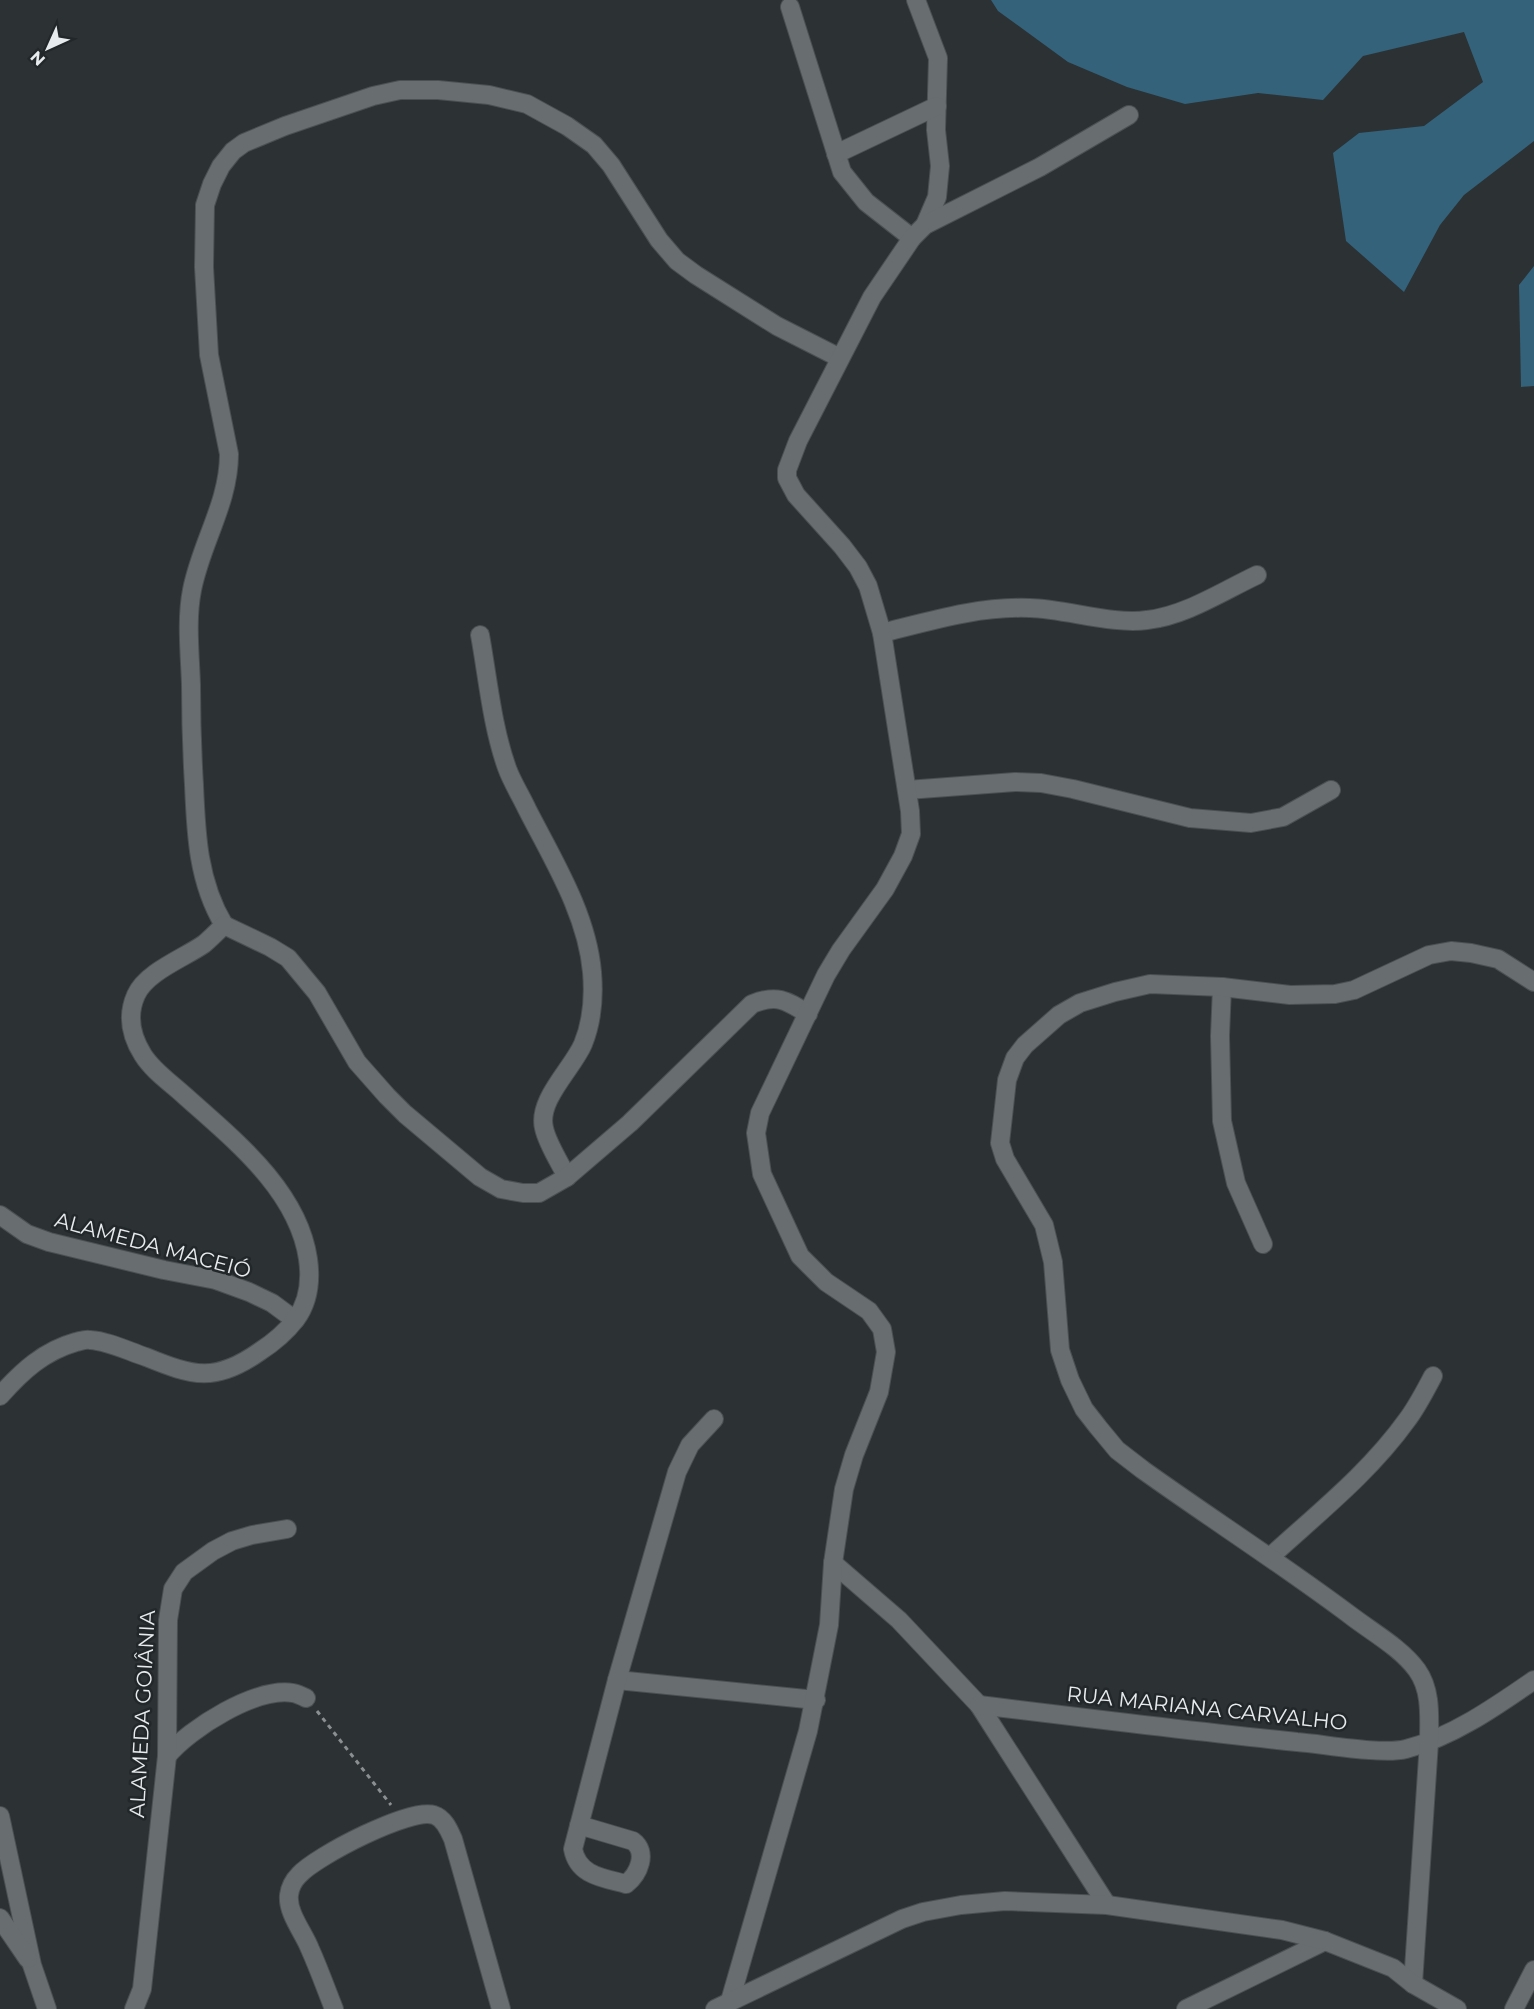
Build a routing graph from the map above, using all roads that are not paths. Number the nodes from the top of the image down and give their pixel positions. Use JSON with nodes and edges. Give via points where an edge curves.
{"nodes":[{"id":1,"x":916,"y":0,"type":"edge"},
{"id":2,"x":790,"y":7,"type":"dead end"},
{"id":3,"x":937,"y":106,"type":"junction"},
{"id":4,"x":1129,"y":115,"type":"dead end"},
{"id":5,"x":836,"y":154,"type":"junction"},
{"id":6,"x":919,"y":232,"type":"junction"},
{"id":7,"x":840,"y":358,"type":"junction"},
{"id":8,"x":1257,"y":575,"type":"dead end"},
{"id":9,"x":882,"y":633,"type":"junction"},
{"id":10,"x":480,"y":635,"type":"dead end"},
{"id":11,"x":907,"y":790,"type":"junction"},
{"id":12,"x":1331,"y":790,"type":"dead end"},
{"id":13,"x":224,"y":925,"type":"junction"},
{"id":14,"x":1534,"y":982,"type":"edge"},
{"id":15,"x":1222,"y":987,"type":"junction"},
{"id":16,"x":808,"y":1014,"type":"junction"},
{"id":17,"x":567,"y":1178,"type":"junction"},
{"id":18,"x":0,"y":1215,"type":"edge"},
{"id":19,"x":1263,"y":1244,"type":"dead end"},
{"id":20,"x":296,"y":1320,"type":"junction"},
{"id":21,"x":1433,"y":1376,"type":"dead end"},
{"id":22,"x":0,"y":1396,"type":"edge"},
{"id":23,"x":714,"y":1419,"type":"dead end"},
{"id":24,"x":286,"y":1529,"type":"dead end"},
{"id":25,"x":1270,"y":1557,"type":"junction"},
{"id":26,"x":833,"y":1563,"type":"junction"},
{"id":27,"x":617,"y":1680,"type":"junction"},
{"id":28,"x":1534,"y":1680,"type":"edge"},
{"id":29,"x":306,"y":1698,"type":"road end"},
{"id":30,"x":816,"y":1700,"type":"junction"},
{"id":31,"x":979,"y":1705,"type":"junction"},
{"id":32,"x":1429,"y":1742,"type":"junction"},
{"id":33,"x":167,"y":1756,"type":"junction"},
{"id":34,"x":0,"y":1816,"type":"edge"},
{"id":35,"x":579,"y":1825,"type":"dead end"},
{"id":36,"x":1107,"y":1905,"type":"junction"},
{"id":37,"x":0,"y":1918,"type":"edge"},
{"id":38,"x":1325,"y":1941,"type":"junction"},
{"id":39,"x":32,"y":1965,"type":"junction"},
{"id":40,"x":1534,"y":1970,"type":"edge"},
{"id":41,"x":1413,"y":1984,"type":"junction"},
{"id":42,"x":723,"y":2005,"type":"edge"},
{"id":43,"x":47,"y":2009,"type":"edge"},
{"id":44,"x":135,"y":2009,"type":"edge"},
{"id":45,"x":334,"y":2009,"type":"edge"},
{"id":46,"x":501,"y":2009,"type":"edge"},
{"id":47,"x":1186,"y":2009,"type":"edge"},
{"id":48,"x":1457,"y":2009,"type":"edge"},
{"id":49,"x":1514,"y":2009,"type":"edge"}],
"edges":[{"from":1,"to":3,"type":"street","via":[[938,57]]},
{"from":2,"to":5,"type":"street"},
{"from":3,"to":5,"type":"street"},
{"from":3,"to":6,"type":"street","via":[[937,197]]},
{"from":4,"to":6,"type":"street"},
{"from":5,"to":6,"type":"street","via":[[842,172],[866,202]]},
{"from":6,"to":7,"type":"street","via":[[872,297]]},
{"from":7,"to":9,"type":"street","via":[[787,470],[795,495],[858,567]]},
{"from":7,"to":13,"type":"street","via":[[777,326],[677,261],[594,145],[527,104],[489,95],[400,90],[285,126],[233,151],[221,166],[205,205],[204,267],[210,355],[229,467],[222,503],[194,581],[190,612],[196,831],[213,908]]},
{"from":8,"to":9,"type":"street","via":[[1184,610],[1148,620],[1128,621],[1030,608],[988,609]]},
{"from":9,"to":11,"type":"street"},
{"from":10,"to":17,"type":"street","via":[[508,770],[570,895],[588,943],[592,1000],[583,1043],[546,1105],[543,1119],[543,1128]]},
{"from":11,"to":12,"type":"street","via":[[1041,783],[1190,818],[1251,823],[1283,817]]},
{"from":11,"to":16,"type":"street","via":[[911,834],[903,856],[885,889],[841,950]]},
{"from":13,"to":17,"type":"street","via":[[288,958],[317,993],[357,1062],[405,1114],[480,1177],[501,1189],[523,1193],[539,1192]]},
{"from":13,"to":20,"type":"street","via":[[204,944],[146,982],[132,1006],[132,1030],[144,1056],[244,1151],[286,1203],[307,1248],[310,1270],[306,1300]]},
{"from":14,"to":15,"type":"street","via":[[1498,959],[1451,951],[1429,955],[1354,990],[1335,994],[1290,995]]},
{"from":15,"to":19,"type":"street","via":[[1222,1121],[1236,1183]]},
{"from":15,"to":25,"type":"street","via":[[1150,984],[1080,1003],[1059,1015],[1015,1058],[1007,1080],[1000,1143],[1005,1159],[1044,1225],[1053,1262],[1060,1350],[1084,1409],[1117,1450]]},
{"from":16,"to":17,"type":"street","via":[[786,1000],[773,998],[752,1004],[630,1123]]},
{"from":16,"to":26,"type":"street","via":[[760,1113],[756,1133],[762,1174],[800,1256],[826,1282],[869,1311],[886,1340],[879,1392],[844,1489]]},
{"from":18,"to":20,"type":"street","name":"ALAMEDA MACEIÓ","via":[[27,1234],[49,1242],[216,1280],[272,1303]]},
{"from":20,"to":22,"type":"street","via":[[274,1342],[243,1363],[225,1372],[206,1374],[190,1373],[88,1339],[32,1363]]},
{"from":21,"to":25,"type":"street","via":[[1408,1420],[1382,1451],[1331,1504]]},
{"from":23,"to":27,"type":"street","via":[[690,1445],[676,1472]]},
{"from":24,"to":33,"type":"street","name":"ALAMEDA GOIÂNIA","via":[[232,1541],[199,1560],[176,1582],[168,1620]]},
{"from":25,"to":32,"type":"street","via":[[1404,1656],[1418,1671],[1429,1705]]},
{"from":26,"to":30,"type":"street","via":[[829,1625]]},
{"from":26,"to":31,"type":"street","via":[[898,1620]]},
{"from":27,"to":30,"type":"street"},
{"from":27,"to":35,"type":"street"},
{"from":28,"to":32,"type":"street","name":"RUA MARIANA CARVALHO"},
{"from":29,"to":33,"type":"street","via":[[283,1693],[249,1701],[197,1727]]},
{"from":30,"to":42,"type":"street"},
{"from":31,"to":32,"type":"street","name":"RUA MARIANA CARVALHO","via":[[1383,1750]]},
{"from":31,"to":36,"type":"street"},
{"from":32,"to":41,"type":"street"},
{"from":33,"to":44,"type":"street","name":"ALAMEDA GOIÂNIA","via":[[142,1989]]},
{"from":34,"to":39,"type":"street"},
{"from":36,"to":38,"type":"street","via":[[1282,1930]]},
{"from":36,"to":42,"type":"street","via":[[1005,1901],[923,1912]]},
{"from":37,"to":39,"type":"street"},
{"from":38,"to":41,"type":"street","via":[[1393,1968]]},
{"from":38,"to":47,"type":"street"},
{"from":39,"to":43,"type":"street"},
{"from":40,"to":49,"type":"street"},
{"from":41,"to":48,"type":"street"},
{"from":45,"to":46,"type":"street","via":[[291,1910],[290,1890],[299,1874],[332,1850],[401,1819],[425,1813],[440,1817],[453,1839]]}]}
